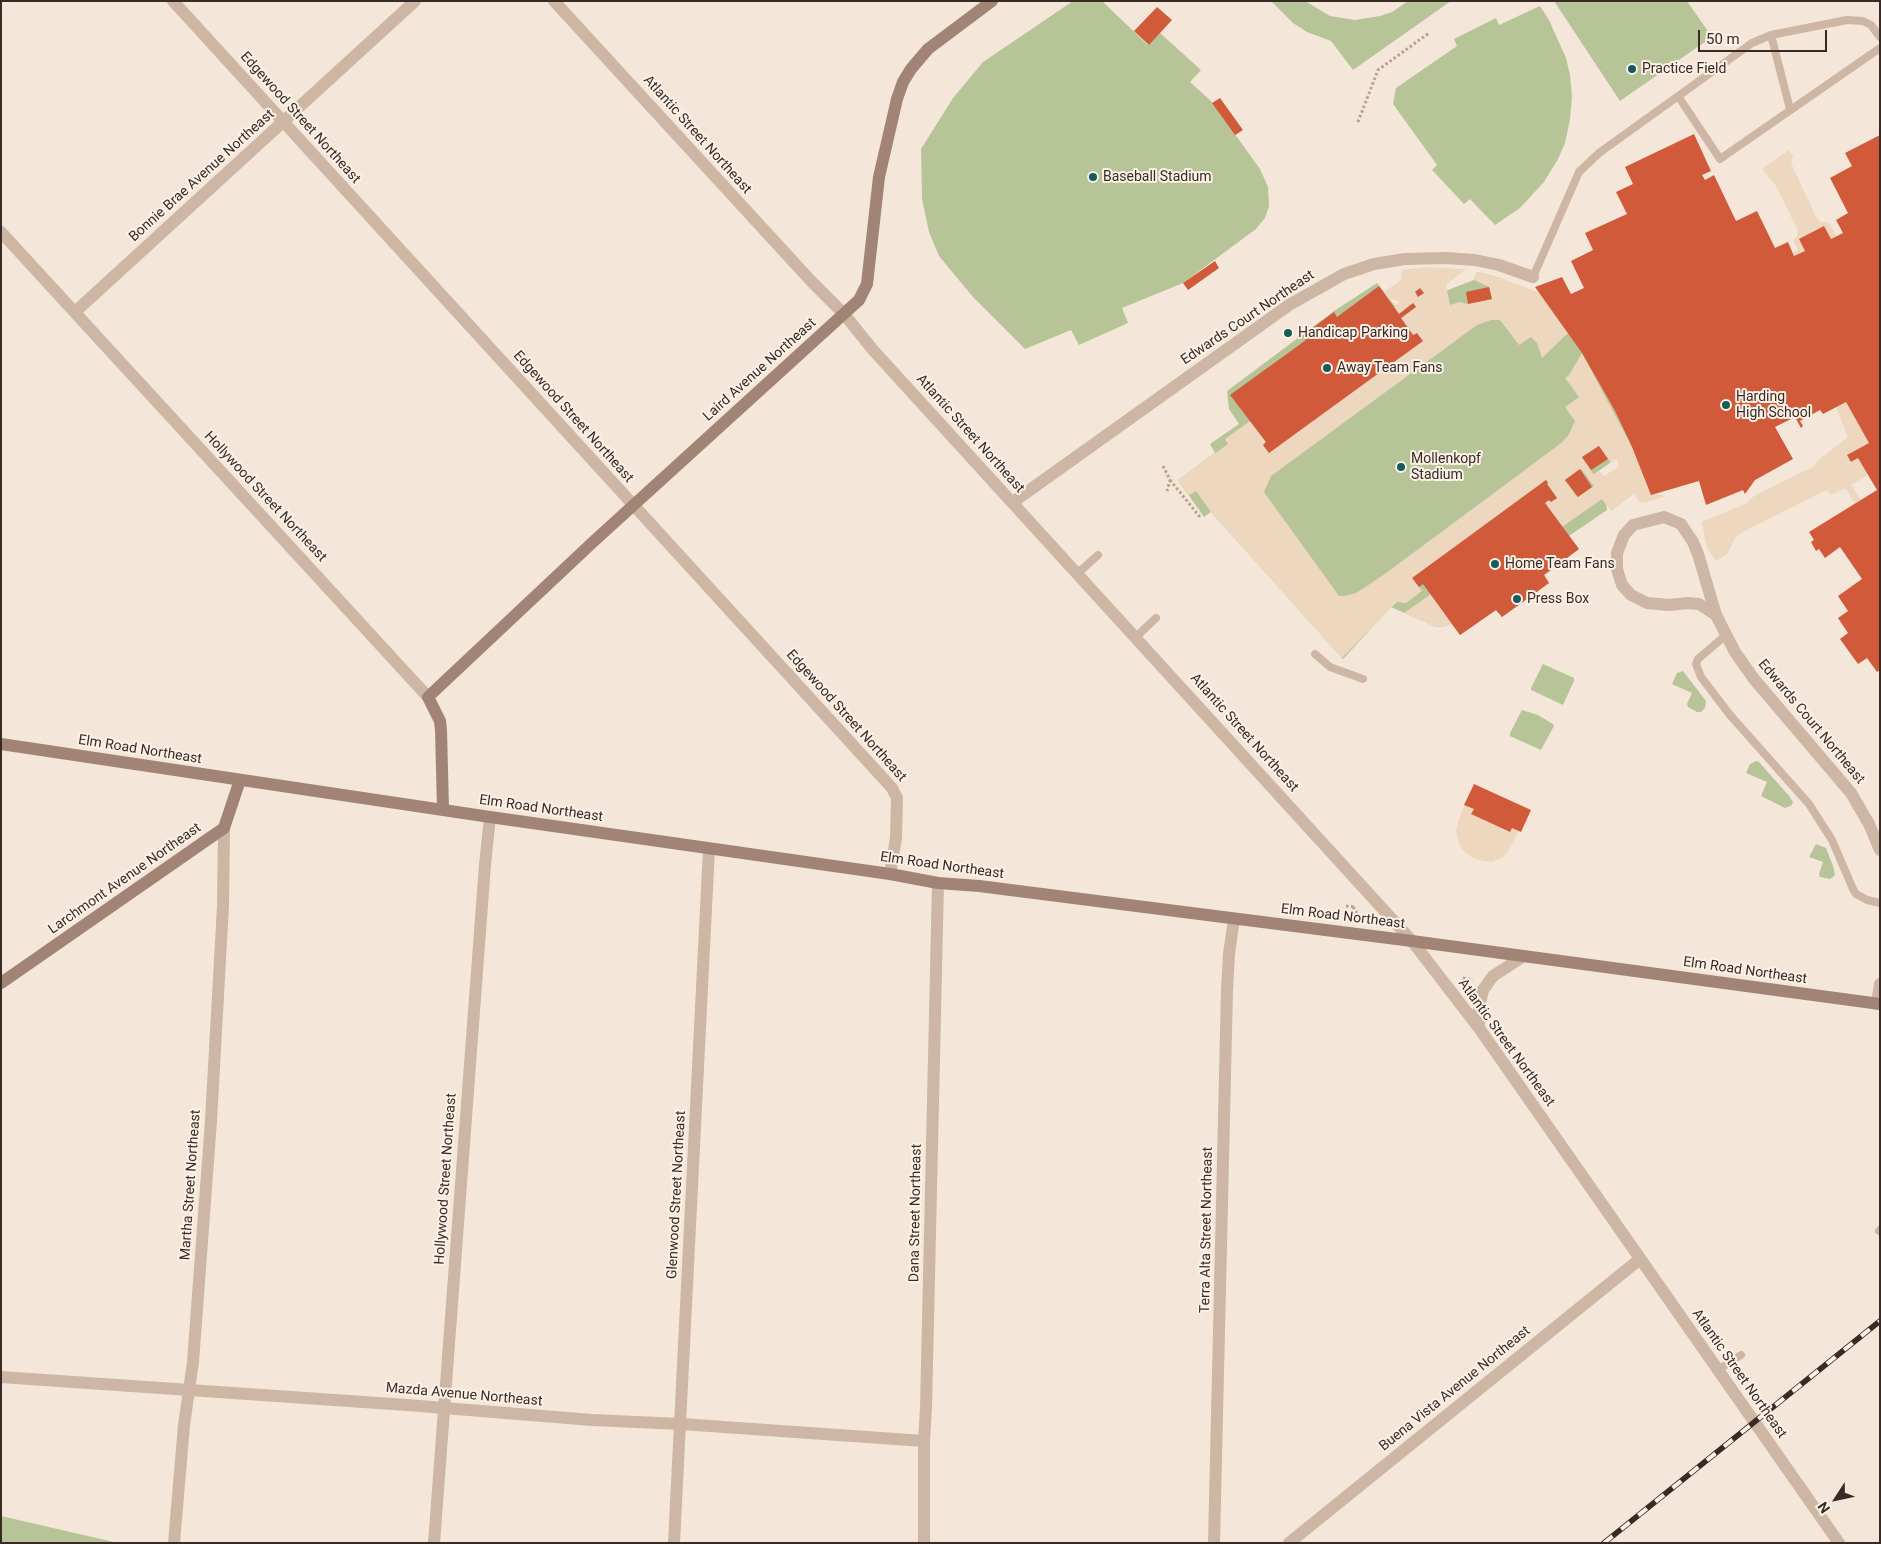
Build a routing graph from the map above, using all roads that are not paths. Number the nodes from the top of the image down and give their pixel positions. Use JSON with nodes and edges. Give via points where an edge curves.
{"nodes":[{"id":1,"x":172,"y":1,"type":"edge"},
{"id":2,"x":415,"y":1,"type":"edge"},
{"id":3,"x":554,"y":1,"type":"edge"},
{"id":4,"x":992,"y":1,"type":"edge"},
{"id":5,"x":1771,"y":35,"type":"junction"},
{"id":6,"x":1880,"y":37,"type":"edge"},
{"id":7,"x":1880,"y":48,"type":"edge"},
{"id":8,"x":1678,"y":96,"type":"junction"},
{"id":9,"x":1790,"y":109,"type":"junction"},
{"id":10,"x":283,"y":122,"type":"junction"},
{"id":11,"x":1,"y":232,"type":"edge"},
{"id":12,"x":1533,"y":277,"type":"joint"},
{"id":13,"x":75,"y":312,"type":"junction"},
{"id":14,"x":844,"y":314,"type":"junction"},
{"id":15,"x":1013,"y":502,"type":"junction"},
{"id":16,"x":634,"y":505,"type":"junction"},
{"id":17,"x":1098,"y":555,"type":"dead end"},
{"id":18,"x":1078,"y":573,"type":"junction"},
{"id":19,"x":1716,"y":615,"type":"junction"},
{"id":20,"x":1156,"y":618,"type":"dead end"},
{"id":21,"x":1726,"y":635,"type":"junction"},
{"id":22,"x":1136,"y":637,"type":"junction"},
{"id":23,"x":1315,"y":654,"type":"dead end"},
{"id":24,"x":1363,"y":679,"type":"dead end"},
{"id":25,"x":428,"y":697,"type":"junction"},
{"id":26,"x":1,"y":744,"type":"edge"},
{"id":27,"x":240,"y":780,"type":"junction"},
{"id":28,"x":443,"y":809,"type":"junction"},
{"id":29,"x":490,"y":817,"type":"junction"},
{"id":30,"x":224,"y":828,"type":"junction"},
{"id":31,"x":709,"y":849,"type":"junction"},
{"id":32,"x":1880,"y":850,"type":"edge"},
{"id":33,"x":890,"y":874,"type":"junction"},
{"id":34,"x":938,"y":883,"type":"junction"},
{"id":35,"x":1880,"y":902,"type":"edge"},
{"id":36,"x":1234,"y":919,"type":"junction"},
{"id":37,"x":1412,"y":940,"type":"junction"},
{"id":38,"x":1524,"y":956,"type":"junction"},
{"id":39,"x":1,"y":983,"type":"edge"},
{"id":40,"x":1880,"y":984,"type":"edge"},
{"id":41,"x":1878,"y":1004,"type":"edge"},
{"id":42,"x":1480,"y":1028,"type":"junction"},
{"id":43,"x":1640,"y":1259,"type":"junction"},
{"id":44,"x":1741,"y":1355,"type":"dead end"},
{"id":45,"x":1718,"y":1370,"type":"junction"},
{"id":46,"x":1,"y":1377,"type":"edge"},
{"id":47,"x":188,"y":1390,"type":"junction"},
{"id":48,"x":444,"y":1409,"type":"junction"},
{"id":49,"x":681,"y":1424,"type":"junction"},
{"id":50,"x":924,"y":1441,"type":"junction"},
{"id":51,"x":174,"y":1543,"type":"edge"},
{"id":52,"x":434,"y":1543,"type":"edge"},
{"id":53,"x":674,"y":1543,"type":"edge"},
{"id":54,"x":924,"y":1543,"type":"edge"},
{"id":55,"x":1214,"y":1543,"type":"edge"},
{"id":56,"x":1289,"y":1543,"type":"edge"},
{"id":57,"x":1839,"y":1543,"type":"edge"}],
"edges":[{"from":1,"to":10,"type":"street","name":"Edgewood Street Northeast"},
{"from":2,"to":10,"type":"street","name":"Bonnie Brae Avenue Northeast"},
{"from":3,"to":14,"type":"street","name":"Atlantic Street Northeast"},
{"from":4,"to":14,"type":"main road","name":"Laird Avenue Northeast","via":[[928,49],[903,82],[896,99],[879,177],[867,284],[859,300]]},
{"from":5,"to":6,"type":"lane","via":[[1856,20],[1871,25]]},
{"from":5,"to":8,"type":"lane","via":[[1752,43]]},
{"from":5,"to":9,"type":"lane"},
{"from":7,"to":9,"type":"lane"},
{"from":8,"to":9,"type":"lane","via":[[1720,159]]},
{"from":8,"to":12,"type":"lane","via":[[1599,153],[1579,172]]},
{"from":10,"to":13,"type":"street","name":"Bonnie Brae Avenue Northeast"},
{"from":10,"to":16,"type":"street","name":"Edgewood Street Northeast"},
{"from":11,"to":13,"type":"street","name":"Hollywood Street Northeast"},
{"from":12,"to":15,"type":"street","name":"Edwards Court Northeast","via":[[1499,265],[1444,258],[1405,259],[1374,264],[1344,274],[1289,305]]},
{"from":13,"to":25,"type":"street","name":"Hollywood Street Northeast"},
{"from":14,"to":15,"type":"street","name":"Atlantic Street Northeast","via":[[873,350]]},
{"from":14,"to":16,"type":"main road","name":"Laird Avenue Northeast"},
{"from":15,"to":18,"type":"street","name":"Atlantic Street Northeast"},
{"from":16,"to":25,"type":"main road","name":"Laird Avenue Northeast"},
{"from":16,"to":33,"type":"street","name":"Edgewood Street Northeast","via":[[892,788],[897,798],[896,838]]},
{"from":17,"to":18,"type":"lane"},
{"from":18,"to":22,"type":"street","name":"Atlantic Street Northeast"},
{"from":19,"to":19,"type":"street","name":"Edwards Court Northeast","via":[[1698,554],[1681,524],[1664,517],[1633,526],[1624,535],[1617,553],[1617,569],[1622,585],[1631,594],[1647,603],[1699,604]]},
{"from":19,"to":21,"type":"street","name":"Edwards Court Northeast"},
{"from":20,"to":22,"type":"lane"},
{"from":21,"to":32,"type":"street","name":"Edwards Court Northeast","via":[[1754,679],[1851,792]]},
{"from":21,"to":35,"type":"lane","via":[[1698,659],[1696,664],[1701,677],[1730,715],[1809,804],[1832,840],[1856,894]]},
{"from":22,"to":37,"type":"street","name":"Atlantic Street Northeast"},
{"from":23,"to":24,"type":"lane","via":[[1330,667]]},
{"from":25,"to":28,"type":"main road","name":"Hollywood Street Northeast","via":[[440,721]]},
{"from":26,"to":27,"type":"main road","name":"Elm Road Northeast"},
{"from":27,"to":28,"type":"main road","name":"Elm Road Northeast"},
{"from":27,"to":30,"type":"main road","name":"Larchmont Avenue Northeast"},
{"from":28,"to":29,"type":"main road","name":"Elm Road Northeast"},
{"from":29,"to":31,"type":"main road","name":"Elm Road Northeast"},
{"from":29,"to":48,"type":"street","name":"Hollywood Street Northeast"},
{"from":30,"to":39,"type":"main road","name":"Larchmont Avenue Northeast"},
{"from":30,"to":47,"type":"street","name":"Martha Street Northeast","via":[[211,1121]]},
{"from":31,"to":33,"type":"main road","name":"Elm Road Northeast"},
{"from":31,"to":49,"type":"street","name":"Glenwood Street Northeast"},
{"from":33,"to":34,"type":"main road","name":"Elm Road Northeast"},
{"from":34,"to":36,"type":"main road","name":"Elm Road Northeast"},
{"from":34,"to":50,"type":"street","name":"Dana Street Northeast"},
{"from":36,"to":37,"type":"main road","name":"Elm Road Northeast"},
{"from":36,"to":55,"type":"street","name":"Terra Alta Street Northeast","via":[[1227,990]]},
{"from":37,"to":38,"type":"main road","name":"Elm Road Northeast"},
{"from":37,"to":42,"type":"street","name":"Atlantic Street Northeast"},
{"from":38,"to":41,"type":"main road","name":"Elm Road Northeast"},
{"from":38,"to":42,"type":"street","via":[[1493,976],[1483,990],[1479,1008]]},
{"from":40,"to":41,"type":"street"},
{"from":42,"to":43,"type":"street","name":"Atlantic Street Northeast"},
{"from":43,"to":45,"type":"street","name":"Atlantic Street Northeast"},
{"from":43,"to":56,"type":"street","name":"Buena Vista Avenue Northeast"},
{"from":44,"to":45,"type":"lane"},
{"from":45,"to":57,"type":"street","name":"Atlantic Street Northeast"},
{"from":46,"to":47,"type":"street","name":"Mazda Avenue Northeast"},
{"from":47,"to":48,"type":"street","name":"Mazda Avenue Northeast"},
{"from":47,"to":51,"type":"street","name":"Martha Street Northeast"},
{"from":48,"to":49,"type":"street","name":"Mazda Avenue Northeast"},
{"from":48,"to":52,"type":"street","name":"Hollywood Street Northeast"},
{"from":49,"to":50,"type":"street","name":"Mazda Avenue Northeast"},
{"from":49,"to":53,"type":"street","name":"Glenwood Street Northeast"},
{"from":50,"to":54,"type":"street","name":"Dana Street Northeast"}]}
